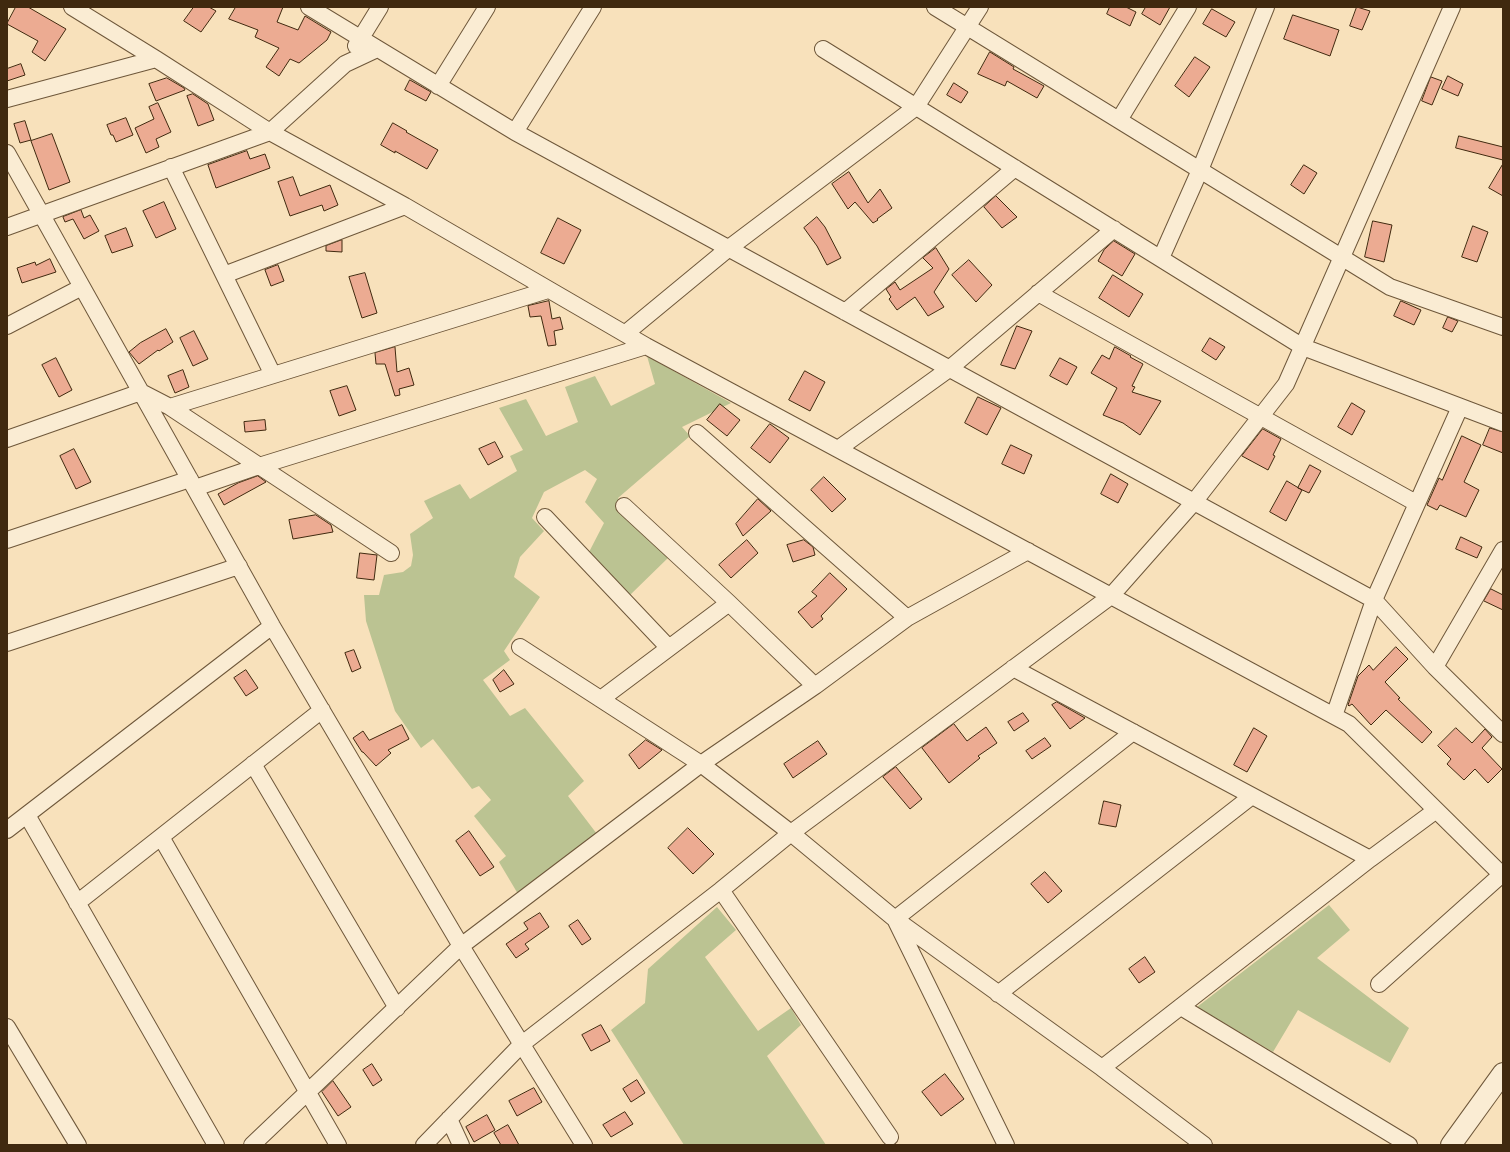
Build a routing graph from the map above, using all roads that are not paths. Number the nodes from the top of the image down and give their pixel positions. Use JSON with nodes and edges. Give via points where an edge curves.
{"nodes":[{"id":1,"x":72,"y":7,"type":"edge"},
{"id":2,"x":308,"y":7,"type":"edge"},
{"id":3,"x":380,"y":7,"type":"edge"},
{"id":4,"x":487,"y":7,"type":"edge"},
{"id":5,"x":593,"y":7,"type":"edge"},
{"id":6,"x":935,"y":7,"type":"edge"},
{"id":7,"x":980,"y":7,"type":"edge"},
{"id":8,"x":1188,"y":7,"type":"edge"},
{"id":9,"x":1266,"y":7,"type":"edge"},
{"id":10,"x":1452,"y":7,"type":"edge"},
{"id":11,"x":967,"y":27,"type":"junction"},
{"id":12,"x":361,"y":39,"type":"junction"},
{"id":13,"x":377,"y":49,"type":"junction"},
{"id":14,"x":823,"y":50,"type":"dead end"},
{"id":15,"x":156,"y":59,"type":"junction"},
{"id":16,"x":345,"y":64,"type":"junction"},
{"id":17,"x":438,"y":86,"type":"junction"},
{"id":18,"x":7,"y":99,"type":"edge"},
{"id":19,"x":916,"y":107,"type":"junction"},
{"id":20,"x":1119,"y":120,"type":"junction"},
{"id":21,"x":270,"y":132,"type":"junction"},
{"id":22,"x":515,"y":132,"type":"junction"},
{"id":23,"x":7,"y":153,"type":"edge"},
{"id":24,"x":171,"y":168,"type":"junction"},
{"id":25,"x":1015,"y":168,"type":"junction"},
{"id":26,"x":1200,"y":170,"type":"junction"},
{"id":27,"x":405,"y":206,"type":"junction"},
{"id":28,"x":41,"y":214,"type":"junction"},
{"id":29,"x":7,"y":227,"type":"edge"},
{"id":30,"x":1114,"y":229,"type":"junction"},
{"id":31,"x":729,"y":248,"type":"junction"},
{"id":32,"x":1342,"y":257,"type":"junction"},
{"id":33,"x":1161,"y":258,"type":"junction"},
{"id":34,"x":224,"y":275,"type":"junction"},
{"id":35,"x":82,"y":287,"type":"junction"},
{"id":36,"x":548,"y":290,"type":"junction"},
{"id":37,"x":1038,"y":293,"type":"junction"},
{"id":38,"x":845,"y":312,"type":"junction"},
{"id":39,"x":7,"y":326,"type":"edge"},
{"id":40,"x":1503,"y":327,"type":"edge"},
{"id":41,"x":626,"y":333,"type":"junction"},
{"id":42,"x":646,"y":346,"type":"junction"},
{"id":43,"x":1303,"y":347,"type":"junction"},
{"id":44,"x":949,"y":369,"type":"junction"},
{"id":45,"x":273,"y":375,"type":"junction"},
{"id":46,"x":141,"y":392,"type":"junction"},
{"id":47,"x":170,"y":407,"type":"junction"},
{"id":48,"x":1460,"y":407,"type":"junction"},
{"id":49,"x":1260,"y":416,"type":"junction"},
{"id":50,"x":1503,"y":423,"type":"edge"},
{"id":51,"x":697,"y":433,"type":"dead end"},
{"id":52,"x":7,"y":438,"type":"edge"},
{"id":53,"x":838,"y":449,"type":"junction"},
{"id":54,"x":259,"y":466,"type":"junction"},
{"id":55,"x":192,"y":483,"type":"junction"},
{"id":56,"x":1194,"y":502,"type":"junction"},
{"id":57,"x":1416,"y":503,"type":"junction"},
{"id":58,"x":624,"y":506,"type":"dead end"},
{"id":59,"x":545,"y":517,"type":"dead end"},
{"id":60,"x":7,"y":540,"type":"edge"},
{"id":61,"x":1503,"y":550,"type":"edge"},
{"id":62,"x":1028,"y":551,"type":"junction"},
{"id":63,"x":391,"y":553,"type":"dead end"},
{"id":64,"x":239,"y":566,"type":"junction"},
{"id":65,"x":1111,"y":596,"type":"junction"},
{"id":66,"x":1374,"y":600,"type":"junction"},
{"id":67,"x":729,"y":603,"type":"junction"},
{"id":68,"x":908,"y":618,"type":"junction"},
{"id":69,"x":272,"y":626,"type":"junction"},
{"id":70,"x":7,"y":643,"type":"edge"},
{"id":71,"x":520,"y":647,"type":"dead end"},
{"id":72,"x":669,"y":648,"type":"junction"},
{"id":73,"x":1435,"y":667,"type":"junction"},
{"id":74,"x":1013,"y":668,"type":"junction"},
{"id":75,"x":815,"y":686,"type":"junction"},
{"id":76,"x":601,"y":699,"type":"junction"},
{"id":77,"x":322,"y":710,"type":"junction"},
{"id":78,"x":1334,"y":716,"type":"junction"},
{"id":79,"x":1132,"y":732,"type":"junction"},
{"id":80,"x":1503,"y":734,"type":"edge"},
{"id":81,"x":253,"y":764,"type":"junction"},
{"id":82,"x":701,"y":764,"type":"junction"},
{"id":83,"x":1252,"y":796,"type":"junction"},
{"id":84,"x":1435,"y":810,"type":"junction"},
{"id":85,"x":27,"y":815,"type":"junction"},
{"id":86,"x":7,"y":830,"type":"edge"},
{"id":87,"x":790,"y":833,"type":"junction"},
{"id":88,"x":160,"y":837,"type":"junction"},
{"id":89,"x":1370,"y":859,"type":"junction"},
{"id":90,"x":1502,"y":875,"type":"edge"},
{"id":91,"x":721,"y":890,"type":"junction"},
{"id":92,"x":77,"y":903,"type":"junction"},
{"id":93,"x":895,"y":919,"type":"junction"},
{"id":94,"x":461,"y":946,"type":"junction"},
{"id":95,"x":1379,"y":984,"type":"dead end"},
{"id":96,"x":998,"y":994,"type":"junction"},
{"id":97,"x":1181,"y":1007,"type":"junction"},
{"id":98,"x":397,"y":1008,"type":"junction"},
{"id":99,"x":7,"y":1027,"type":"edge"},
{"id":100,"x":522,"y":1044,"type":"junction"},
{"id":101,"x":1102,"y":1068,"type":"junction"},
{"id":102,"x":1503,"y":1073,"type":"edge"},
{"id":103,"x":308,"y":1093,"type":"junction"},
{"id":104,"x":449,"y":1119,"type":"junction"},
{"id":105,"x":890,"y":1137,"type":"dead end"},
{"id":106,"x":78,"y":1145,"type":"edge"},
{"id":107,"x":216,"y":1145,"type":"edge"},
{"id":108,"x":252,"y":1145,"type":"edge"},
{"id":109,"x":338,"y":1145,"type":"edge"},
{"id":110,"x":424,"y":1145,"type":"edge"},
{"id":111,"x":461,"y":1145,"type":"edge"},
{"id":112,"x":584,"y":1145,"type":"edge"},
{"id":113,"x":1006,"y":1145,"type":"edge"},
{"id":114,"x":1204,"y":1145,"type":"edge"},
{"id":115,"x":1409,"y":1145,"type":"edge"},
{"id":116,"x":1451,"y":1145,"type":"edge"}],
"edges":[{"from":1,"to":15,"type":"street"},
{"from":2,"to":12,"type":"street"},
{"from":3,"to":12,"type":"street"},
{"from":4,"to":17,"type":"street"},
{"from":5,"to":22,"type":"street"},
{"from":6,"to":11,"type":"street"},
{"from":7,"to":11,"type":"street"},
{"from":8,"to":20,"type":"street"},
{"from":9,"to":26,"type":"street"},
{"from":10,"to":32,"type":"street"},
{"from":11,"to":19,"type":"street"},
{"from":11,"to":20,"type":"street"},
{"from":12,"to":13,"type":"street"},
{"from":12,"to":16,"type":"street"},
{"from":13,"to":16,"type":"street"},
{"from":13,"to":17,"type":"street"},
{"from":14,"to":19,"type":"street"},
{"from":15,"to":18,"type":"street"},
{"from":15,"to":21,"type":"street"},
{"from":16,"to":21,"type":"street"},
{"from":17,"to":22,"type":"street"},
{"from":19,"to":25,"type":"street"},
{"from":19,"to":31,"type":"street"},
{"from":20,"to":26,"type":"street"},
{"from":21,"to":24,"type":"street"},
{"from":21,"to":27,"type":"street"},
{"from":22,"to":31,"type":"street"},
{"from":23,"to":28,"type":"street"},
{"from":24,"to":28,"type":"street"},
{"from":24,"to":34,"type":"street"},
{"from":25,"to":30,"type":"street"},
{"from":25,"to":38,"type":"street"},
{"from":26,"to":32,"type":"street"},
{"from":26,"to":33,"type":"street"},
{"from":27,"to":34,"type":"street"},
{"from":27,"to":36,"type":"street"},
{"from":28,"to":29,"type":"street"},
{"from":28,"to":35,"type":"street"},
{"from":30,"to":33,"type":"street"},
{"from":30,"to":37,"type":"street"},
{"from":31,"to":38,"type":"street"},
{"from":31,"to":41,"type":"street"},
{"from":32,"to":40,"type":"street","via":[[1390,287]]},
{"from":32,"to":43,"type":"street"},
{"from":33,"to":43,"type":"street"},
{"from":34,"to":45,"type":"street"},
{"from":35,"to":39,"type":"street"},
{"from":35,"to":46,"type":"street"},
{"from":36,"to":41,"type":"street"},
{"from":36,"to":45,"type":"street"},
{"from":37,"to":44,"type":"street"},
{"from":37,"to":49,"type":"street"},
{"from":38,"to":44,"type":"street"},
{"from":41,"to":42,"type":"street"},
{"from":42,"to":53,"type":"street"},
{"from":42,"to":54,"type":"street"},
{"from":43,"to":48,"type":"street"},
{"from":43,"to":49,"type":"street","via":[[1286,384]]},
{"from":44,"to":53,"type":"street"},
{"from":44,"to":56,"type":"street"},
{"from":45,"to":47,"type":"street"},
{"from":46,"to":47,"type":"street"},
{"from":46,"to":52,"type":"street"},
{"from":46,"to":55,"type":"street"},
{"from":47,"to":54,"type":"street"},
{"from":48,"to":50,"type":"street"},
{"from":48,"to":57,"type":"street"},
{"from":49,"to":56,"type":"street"},
{"from":49,"to":57,"type":"street"},
{"from":51,"to":68,"type":"street"},
{"from":53,"to":62,"type":"street"},
{"from":54,"to":55,"type":"street"},
{"from":54,"to":63,"type":"street"},
{"from":55,"to":60,"type":"street"},
{"from":55,"to":64,"type":"street"},
{"from":56,"to":65,"type":"street"},
{"from":56,"to":66,"type":"street"},
{"from":57,"to":66,"type":"street"},
{"from":58,"to":67,"type":"street"},
{"from":59,"to":72,"type":"street"},
{"from":61,"to":73,"type":"street"},
{"from":62,"to":65,"type":"street"},
{"from":62,"to":68,"type":"street"},
{"from":64,"to":69,"type":"street"},
{"from":64,"to":70,"type":"street"},
{"from":65,"to":74,"type":"street"},
{"from":65,"to":78,"type":"street"},
{"from":66,"to":73,"type":"street"},
{"from":66,"to":78,"type":"street"},
{"from":67,"to":72,"type":"street"},
{"from":67,"to":75,"type":"street"},
{"from":68,"to":75,"type":"street"},
{"from":69,"to":77,"type":"street"},
{"from":69,"to":85,"type":"street"},
{"from":71,"to":76,"type":"street"},
{"from":72,"to":76,"type":"street"},
{"from":73,"to":80,"type":"street"},
{"from":74,"to":79,"type":"street"},
{"from":74,"to":87,"type":"street"},
{"from":75,"to":82,"type":"street"},
{"from":76,"to":82,"type":"street"},
{"from":77,"to":81,"type":"street"},
{"from":77,"to":94,"type":"street"},
{"from":78,"to":84,"type":"street","via":[[1349,724]]},
{"from":79,"to":83,"type":"street"},
{"from":79,"to":93,"type":"street"},
{"from":81,"to":88,"type":"street"},
{"from":81,"to":98,"type":"street"},
{"from":82,"to":87,"type":"street"},
{"from":82,"to":94,"type":"street"},
{"from":83,"to":89,"type":"street"},
{"from":83,"to":96,"type":"street"},
{"from":84,"to":89,"type":"street"},
{"from":84,"to":90,"type":"street"},
{"from":85,"to":86,"type":"street"},
{"from":85,"to":92,"type":"street"},
{"from":87,"to":91,"type":"street"},
{"from":87,"to":93,"type":"street"},
{"from":88,"to":92,"type":"street"},
{"from":88,"to":103,"type":"street"},
{"from":89,"to":97,"type":"street"},
{"from":90,"to":95,"type":"street"},
{"from":91,"to":100,"type":"street"},
{"from":91,"to":105,"type":"street"},
{"from":92,"to":107,"type":"street"},
{"from":93,"to":96,"type":"street"},
{"from":93,"to":113,"type":"street"},
{"from":94,"to":98,"type":"street"},
{"from":94,"to":100,"type":"street"},
{"from":96,"to":101,"type":"street"},
{"from":97,"to":101,"type":"street"},
{"from":97,"to":115,"type":"street"},
{"from":98,"to":103,"type":"street"},
{"from":99,"to":106,"type":"street"},
{"from":100,"to":104,"type":"street"},
{"from":100,"to":112,"type":"street"},
{"from":101,"to":114,"type":"street"},
{"from":102,"to":116,"type":"street"},
{"from":103,"to":108,"type":"street"},
{"from":103,"to":109,"type":"street"},
{"from":104,"to":110,"type":"street"},
{"from":104,"to":111,"type":"street"}]}
